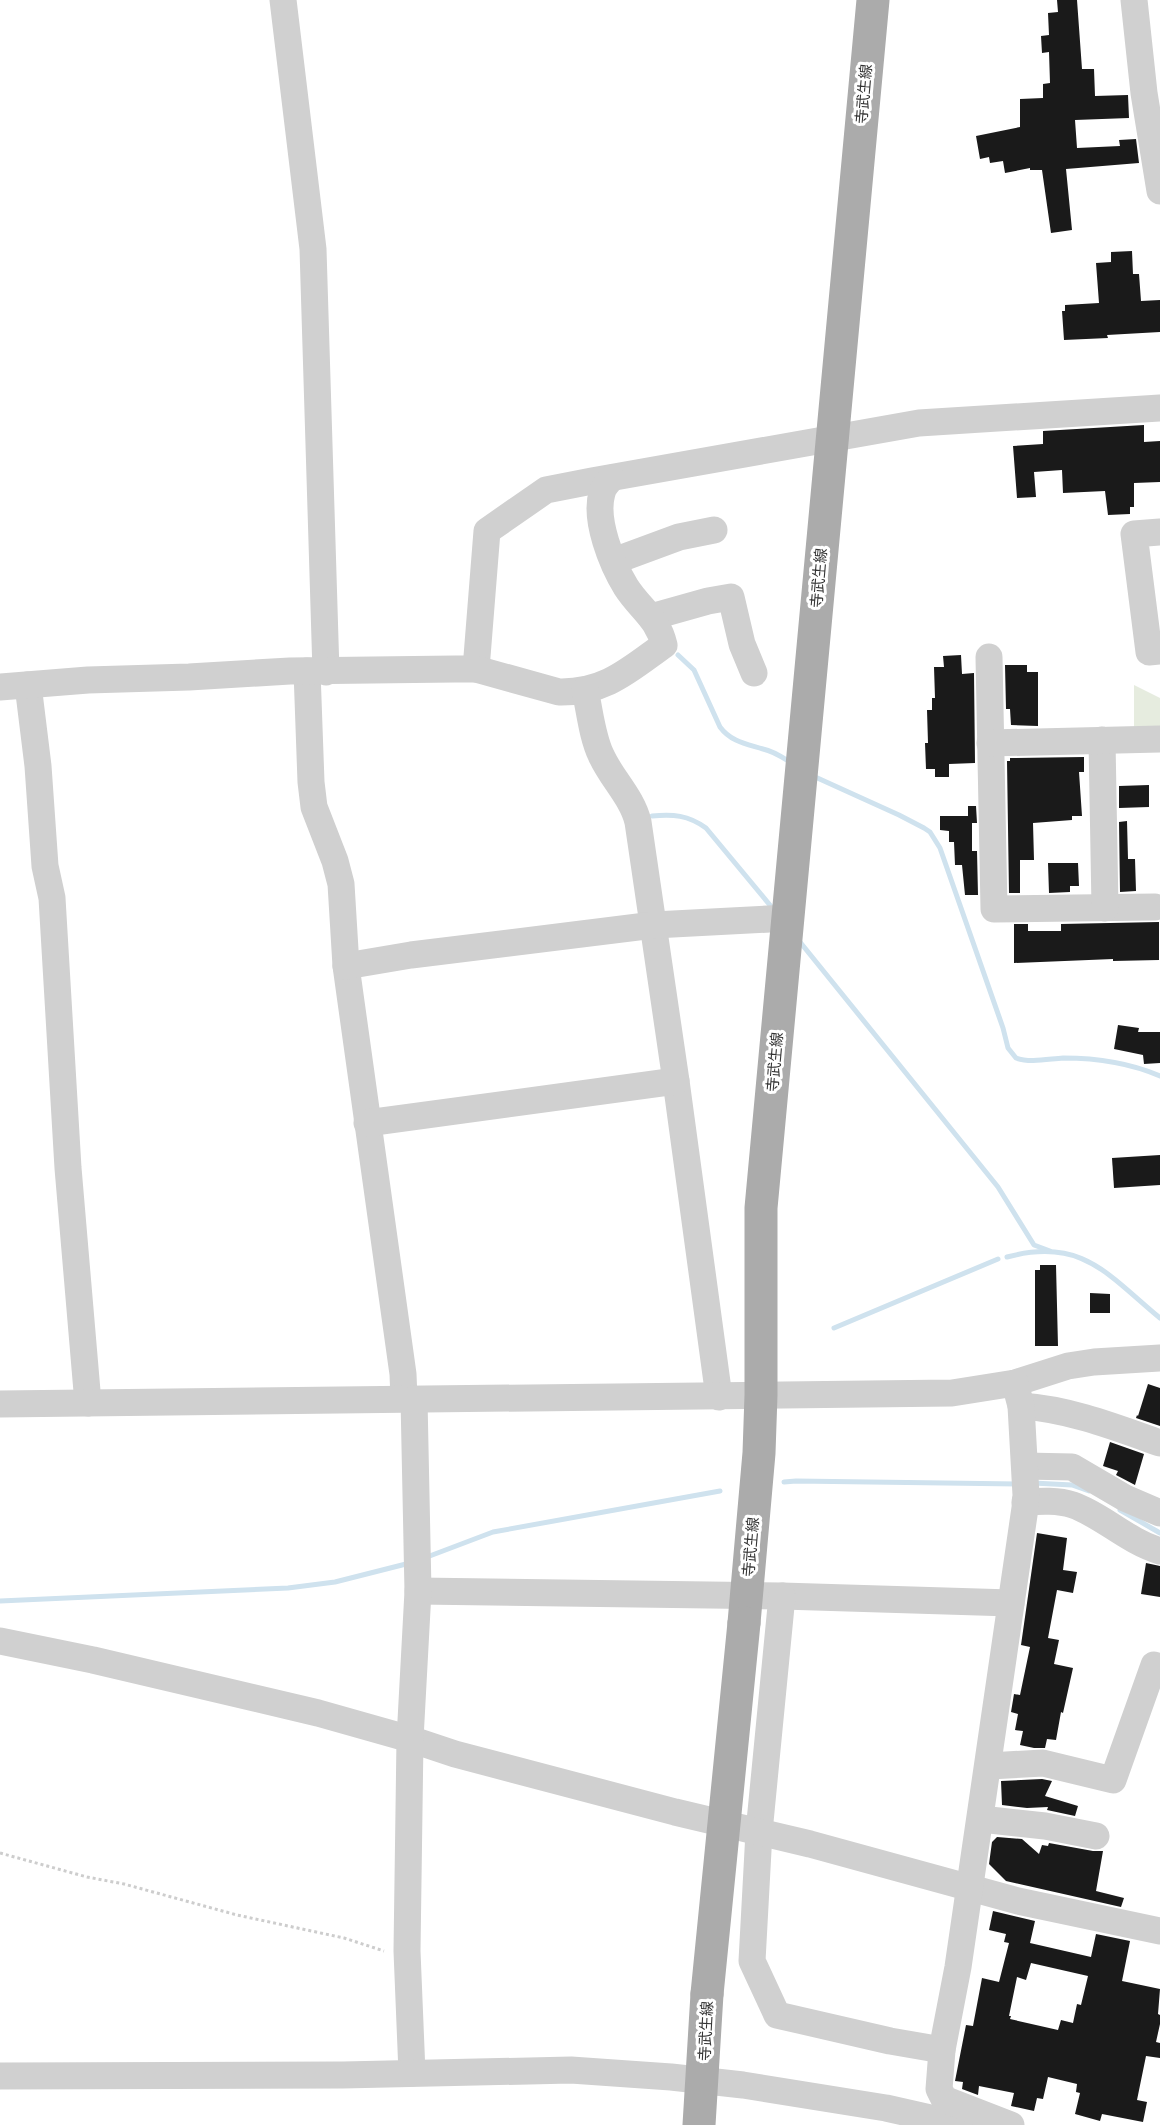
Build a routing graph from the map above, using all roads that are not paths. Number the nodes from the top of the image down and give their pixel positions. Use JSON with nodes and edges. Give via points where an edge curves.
{"nodes":[{"id":1,"x":283,"y":0,"type":"edge"},
{"id":2,"x":873,"y":0,"type":"edge"},
{"id":3,"x":1134,"y":0,"type":"edge"},
{"id":4,"x":1160,"y":190,"type":"edge"},
{"id":5,"x":1160,"y":408,"type":"edge"},
{"id":6,"x":832,"y":439,"type":"junction"},
{"id":7,"x":612,"y":478,"type":"junction"},
{"id":8,"x":714,"y":530,"type":"dead end"},
{"id":9,"x":1160,"y":532,"type":"edge"},
{"id":10,"x":614,"y":561,"type":"junction"},
{"id":11,"x":651,"y":617,"type":"junction"},
{"id":12,"x":1160,"y":651,"type":"edge"},
{"id":13,"x":989,"y":657,"type":"dead end"},
{"id":14,"x":476,"y":669,"type":"junction"},
{"id":15,"x":316,"y":671,"type":"junction"},
{"id":16,"x":754,"y":673,"type":"dead end"},
{"id":17,"x":28,"y":685,"type":"junction"},
{"id":18,"x":0,"y":687,"type":"edge"},
{"id":19,"x":585,"y":690,"type":"junction"},
{"id":20,"x":1160,"y":739,"type":"edge"},
{"id":21,"x":1102,"y":741,"type":"junction"},
{"id":22,"x":990,"y":743,"type":"junction"},
{"id":23,"x":1155,"y":907,"type":"dead end"},
{"id":24,"x":1105,"y":908,"type":"junction"},
{"id":25,"x":788,"y":918,"type":"junction"},
{"id":26,"x":654,"y":926,"type":"junction"},
{"id":27,"x":346,"y":966,"type":"junction"},
{"id":28,"x":676,"y":1081,"type":"junction"},
{"id":29,"x":367,"y":1123,"type":"junction"},
{"id":30,"x":1160,"y":1358,"type":"edge"},
{"id":31,"x":761,"y":1395,"type":"junction"},
{"id":32,"x":1018,"y":1395,"type":"junction"},
{"id":33,"x":719,"y":1397,"type":"junction"},
{"id":34,"x":409,"y":1399,"type":"junction"},
{"id":35,"x":88,"y":1403,"type":"junction"},
{"id":36,"x":0,"y":1404,"type":"edge"},
{"id":37,"x":1160,"y":1443,"type":"edge"},
{"id":38,"x":1025,"y":1484,"type":"junction"},
{"id":39,"x":1160,"y":1513,"type":"edge"},
{"id":40,"x":1160,"y":1551,"type":"edge"},
{"id":41,"x":418,"y":1591,"type":"junction"},
{"id":42,"x":782,"y":1596,"type":"junction"},
{"id":43,"x":1011,"y":1603,"type":"junction"},
{"id":44,"x":745,"y":1609,"type":"junction"},
{"id":45,"x":0,"y":1641,"type":"edge"},
{"id":46,"x":1160,"y":1666,"type":"edge"},
{"id":47,"x":410,"y":1739,"type":"junction"},
{"id":48,"x":989,"y":1766,"type":"junction"},
{"id":49,"x":981,"y":1819,"type":"junction"},
{"id":50,"x":759,"y":1832,"type":"junction"},
{"id":51,"x":1096,"y":1836,"type":"dead end"},
{"id":52,"x":970,"y":1887,"type":"junction"},
{"id":53,"x":1160,"y":1931,"type":"edge"},
{"id":54,"x":942,"y":2050,"type":"junction"},
{"id":55,"x":412,"y":2073,"type":"junction"},
{"id":56,"x":0,"y":2076,"type":"edge"},
{"id":57,"x":703,"y":2080,"type":"junction"},
{"id":58,"x":699,"y":2125,"type":"edge"},
{"id":59,"x":961,"y":2125,"type":"edge"},
{"id":60,"x":1011,"y":2125,"type":"edge"}],
"edges":[{"from":1,"to":15,"type":"street","via":[[313,249]]},
{"from":2,"to":6,"type":"main road","name":"寺武生線"},
{"from":3,"to":4,"type":"street"},
{"from":5,"to":6,"type":"street","via":[[920,423]]},
{"from":6,"to":7,"type":"street"},
{"from":6,"to":25,"type":"main road","name":"寺武生線"},
{"from":7,"to":10,"type":"street","via":[[602,492],[599,515]]},
{"from":7,"to":14,"type":"street","via":[[546,490],[487,531]]},
{"from":8,"to":10,"type":"street","via":[[679,537]]},
{"from":9,"to":12,"type":"street","via":[[1134,534],[1149,652]]},
{"from":10,"to":11,"type":"street","via":[[626,587]]},
{"from":11,"to":16,"type":"street","via":[[731,597],[742,644]]},
{"from":11,"to":19,"type":"street","via":[[660,629],[664,645],[615,679]]},
{"from":13,"to":22,"type":"street"},
{"from":14,"to":15,"type":"street"},
{"from":14,"to":19,"type":"street","via":[[543,689]]},
{"from":15,"to":17,"type":"street"},
{"from":15,"to":27,"type":"street","via":[[311,782],[315,807],[341,884]]},
{"from":17,"to":18,"type":"street"},
{"from":17,"to":35,"type":"street","via":[[45,866],[52,898],[68,1168]]},
{"from":19,"to":26,"type":"street","via":[[599,752],[637,815]]},
{"from":20,"to":21,"type":"street"},
{"from":21,"to":22,"type":"street"},
{"from":21,"to":24,"type":"street"},
{"from":22,"to":24,"type":"street","via":[[994,909]]},
{"from":23,"to":24,"type":"street"},
{"from":25,"to":26,"type":"street"},
{"from":25,"to":31,"type":"main road","name":"寺武生線","via":[[761,1208]]},
{"from":26,"to":27,"type":"street"},
{"from":26,"to":28,"type":"street"},
{"from":27,"to":29,"type":"street"},
{"from":28,"to":29,"type":"street"},
{"from":28,"to":33,"type":"street"},
{"from":29,"to":34,"type":"street"},
{"from":30,"to":32,"type":"street","via":[[1068,1366]]},
{"from":31,"to":32,"type":"street"},
{"from":31,"to":33,"type":"street"},
{"from":31,"to":44,"type":"main road","name":"寺武生線"},
{"from":32,"to":37,"type":"street","via":[[1047,1408]]},
{"from":32,"to":38,"type":"street"},
{"from":33,"to":34,"type":"street"},
{"from":34,"to":35,"type":"street"},
{"from":34,"to":41,"type":"street"},
{"from":35,"to":36,"type":"street"},
{"from":38,"to":39,"type":"street","via":[[1072,1467]]},
{"from":38,"to":40,"type":"street","via":[[1053,1502],[1072,1505]]},
{"from":38,"to":43,"type":"street"},
{"from":41,"to":44,"type":"street"},
{"from":41,"to":47,"type":"street"},
{"from":42,"to":43,"type":"street"},
{"from":42,"to":44,"type":"street"},
{"from":42,"to":50,"type":"street"},
{"from":43,"to":48,"type":"street"},
{"from":44,"to":57,"type":"main road","name":"寺武生線","bridge":true,"via":[[707,1994]]},
{"from":45,"to":47,"type":"street","via":[[307,1710]]},
{"from":46,"to":48,"type":"street","via":[[1154,1665],[1113,1780],[1043,1762]]},
{"from":47,"to":50,"type":"street"},
{"from":47,"to":55,"type":"street","via":[[407,1952]]},
{"from":48,"to":49,"type":"street"},
{"from":49,"to":51,"type":"street"},
{"from":49,"to":52,"type":"street"},
{"from":50,"to":52,"type":"street"},
{"from":50,"to":54,"type":"street","via":[[752,1961],[777,2015]]},
{"from":52,"to":53,"type":"street"},
{"from":52,"to":54,"type":"street"},
{"from":54,"to":60,"type":"street","via":[[939,2088],[944,2099]]},
{"from":55,"to":56,"type":"street"},
{"from":55,"to":57,"type":"street","via":[[571,2070]]},
{"from":57,"to":58,"type":"main road","name":"寺武生線"},
{"from":57,"to":59,"type":"street","via":[[886,2108]]}]}
